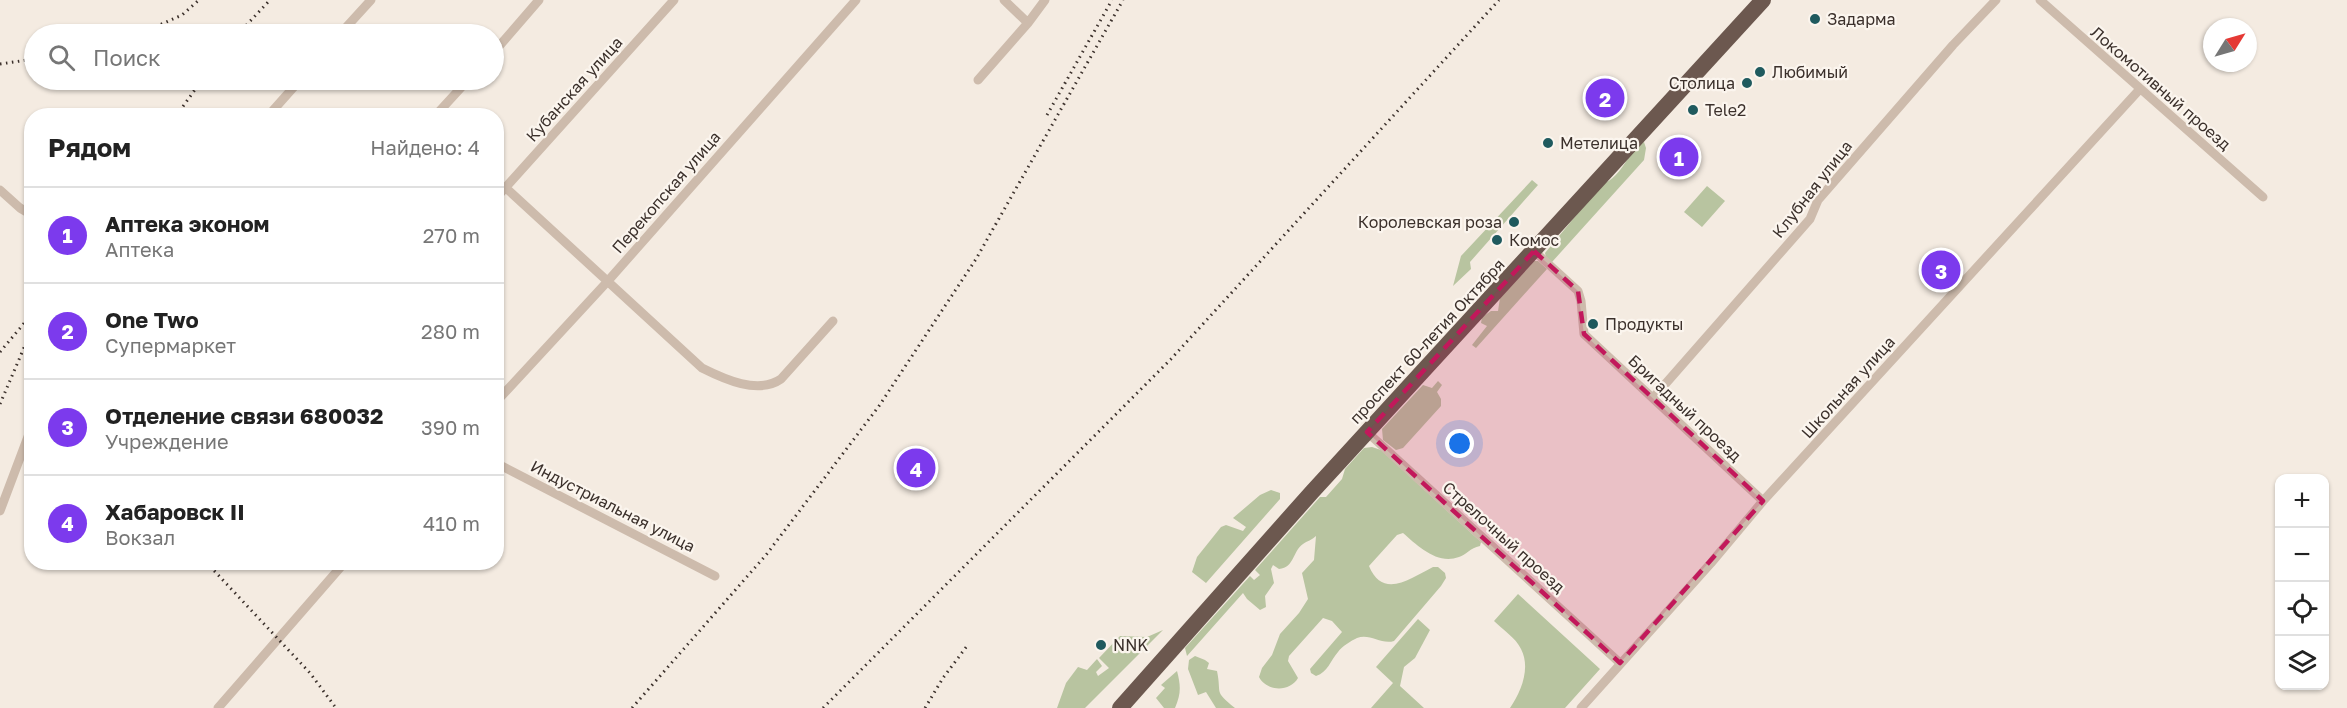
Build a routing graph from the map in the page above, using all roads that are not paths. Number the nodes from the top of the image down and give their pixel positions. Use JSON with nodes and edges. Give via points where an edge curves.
{"nodes":[{"id":1,"x":371,"y":0,"type":"edge"},
{"id":2,"x":539,"y":0,"type":"edge"},
{"id":3,"x":674,"y":0,"type":"edge"},
{"id":4,"x":856,"y":0,"type":"edge"},
{"id":5,"x":1004,"y":0,"type":"edge"},
{"id":6,"x":1045,"y":0,"type":"edge"},
{"id":7,"x":1763,"y":0,"type":"edge"},
{"id":8,"x":1996,"y":0,"type":"edge"},
{"id":9,"x":2040,"y":0,"type":"edge"},
{"id":10,"x":1028,"y":23,"type":"junction"},
{"id":11,"x":349,"y":24,"type":"edge"},
{"id":12,"x":504,"y":40,"type":"edge"},
{"id":13,"x":978,"y":80,"type":"dead end"},
{"id":14,"x":2140,"y":88,"type":"junction"},
{"id":15,"x":291,"y":90,"type":"edge"},
{"id":16,"x":459,"y":90,"type":"edge"},
{"id":17,"x":275,"y":108,"type":"edge"},
{"id":18,"x":442,"y":108,"type":"edge"},
{"id":19,"x":506,"y":188,"type":"joint"},
{"id":20,"x":0,"y":190,"type":"edge"},
{"id":21,"x":2263,"y":198,"type":"dead end"},
{"id":22,"x":24,"y":210,"type":"edge"},
{"id":23,"x":1534,"y":250,"type":"junction"},
{"id":24,"x":607,"y":282,"type":"junction"},
{"id":25,"x":833,"y":321,"type":"dead end"},
{"id":26,"x":504,"y":393,"type":"edge"},
{"id":27,"x":1653,"y":398,"type":"junction"},
{"id":28,"x":1367,"y":432,"type":"junction"},
{"id":29,"x":24,"y":447,"type":"edge"},
{"id":30,"x":504,"y":467,"type":"edge"},
{"id":31,"x":1763,"y":501,"type":"junction"},
{"id":32,"x":0,"y":511,"type":"edge"},
{"id":33,"x":338,"y":570,"type":"edge"},
{"id":34,"x":715,"y":576,"type":"dead end"},
{"id":35,"x":1620,"y":663,"type":"junction"},
{"id":36,"x":218,"y":708,"type":"edge"},
{"id":37,"x":1120,"y":708,"type":"edge"},
{"id":38,"x":1581,"y":708,"type":"edge"}],
"edges":[{"from":1,"to":11,"type":"street"},
{"from":2,"to":12,"type":"street"},
{"from":3,"to":19,"type":"street","name":"Кубанская улица"},
{"from":4,"to":24,"type":"street","name":"Перекопская улица"},
{"from":5,"to":10,"type":"street"},
{"from":6,"to":10,"type":"street"},
{"from":7,"to":23,"type":"highway","name":"проспект 60-летия Октября"},
{"from":8,"to":27,"type":"street","name":"Клубная улица","via":[[1825,191],[1810,219]]},
{"from":9,"to":14,"type":"street","name":"Локомотивный проезд"},
{"from":10,"to":13,"type":"street"},
{"from":14,"to":21,"type":"street","name":"Локомотивный проезд"},
{"from":14,"to":31,"type":"street","name":"Школьная улица"},
{"from":15,"to":17,"type":"street"},
{"from":16,"to":18,"type":"street"},
{"from":19,"to":24,"type":"street"},
{"from":20,"to":22,"type":"street"},
{"from":23,"to":27,"type":"street","name":"Бригадный проезд","via":[[1578,291],[1584,334]]},
{"from":23,"to":28,"type":"highway","name":"проспект 60-летия Октября"},
{"from":24,"to":25,"type":"street","via":[[702,368],[736,382],[774,384]]},
{"from":24,"to":26,"type":"street","name":"Перекопская улица"},
{"from":27,"to":31,"type":"street","name":"Бригадный проезд"},
{"from":28,"to":35,"type":"street","name":"Стрелочный проезд"},
{"from":28,"to":37,"type":"highway","name":"проспект 60-летия Октября"},
{"from":29,"to":32,"type":"street"},
{"from":30,"to":34,"type":"street","name":"Индустриальная улица"},
{"from":31,"to":35,"type":"street","name":"Школьная улица"},
{"from":33,"to":36,"type":"street"},
{"from":35,"to":38,"type":"street","name":"Школьная улица"}]}
